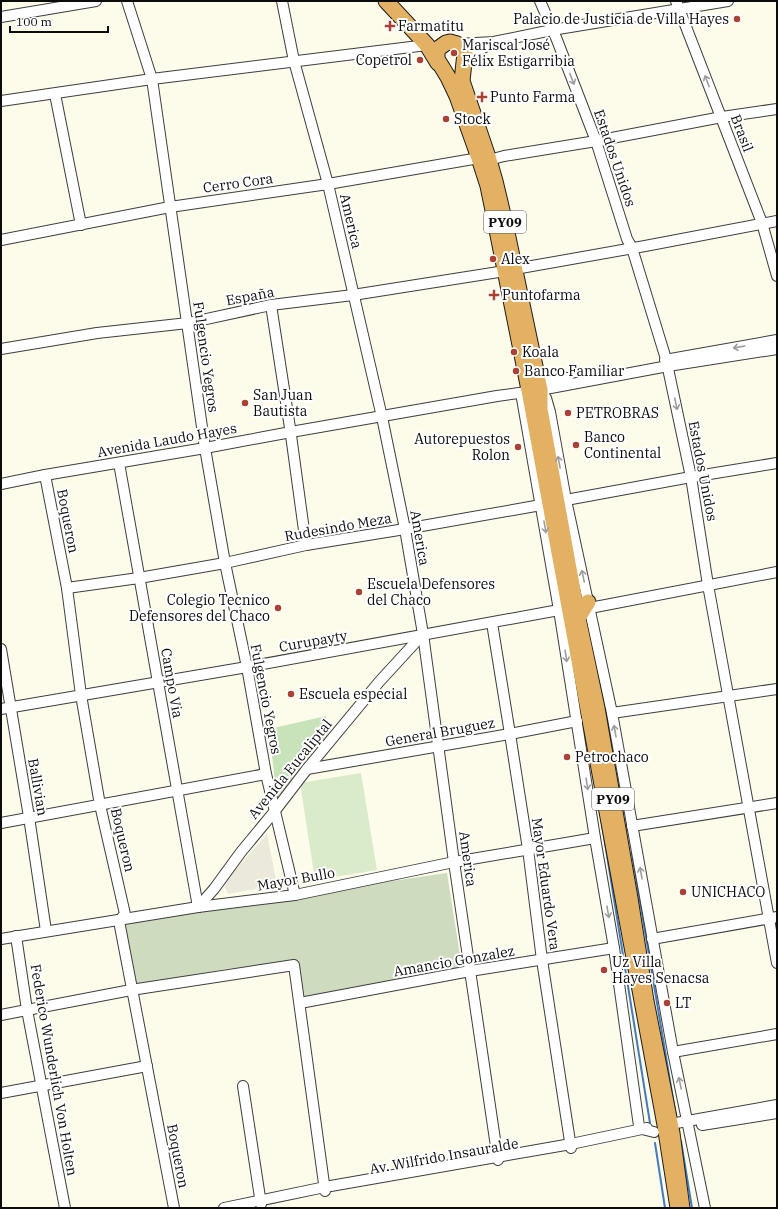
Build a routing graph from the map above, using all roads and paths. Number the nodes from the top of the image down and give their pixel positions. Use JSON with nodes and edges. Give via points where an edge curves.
{"nodes":[{"id":1,"x":96,"y":1,"type":"edge"},
{"id":2,"x":127,"y":1,"type":"edge"},
{"id":3,"x":282,"y":1,"type":"edge"},
{"id":4,"x":386,"y":1,"type":"edge"},
{"id":5,"x":394,"y":1,"type":"edge"},
{"id":6,"x":540,"y":1,"type":"edge"},
{"id":7,"x":728,"y":1,"type":"edge"},
{"id":8,"x":60,"y":4,"type":"edge"},
{"id":9,"x":678,"y":5,"type":"edge"},
{"id":10,"x":1,"y":17,"type":"edge"},
{"id":11,"x":552,"y":30,"type":"junction"},
{"id":12,"x":494,"y":42,"type":"junction"},
{"id":13,"x":455,"y":43,"type":"junction"},
{"id":14,"x":427,"y":45,"type":"junction"},
{"id":15,"x":294,"y":61,"type":"junction"},
{"id":16,"x":464,"y":63,"type":"junction"},
{"id":17,"x":440,"y":65,"type":"junction"},
{"id":18,"x":152,"y":78,"type":"junction"},
{"id":19,"x":55,"y":94,"type":"junction"},
{"id":20,"x":1,"y":101,"type":"edge"},
{"id":21,"x":777,"y":109,"type":"edge"},
{"id":22,"x":722,"y":118,"type":"junction"},
{"id":23,"x":596,"y":141,"type":"junction"},
{"id":24,"x":484,"y":159,"type":"junction"},
{"id":25,"x":328,"y":184,"type":"junction"},
{"id":26,"x":170,"y":207,"type":"junction"},
{"id":27,"x":777,"y":221,"type":"edge"},
{"id":28,"x":762,"y":223,"type":"junction"},
{"id":29,"x":81,"y":225,"type":"junction"},
{"id":30,"x":1,"y":240,"type":"edge"},
{"id":31,"x":632,"y":248,"type":"junction"},
{"id":32,"x":510,"y":270,"type":"junction"},
{"id":33,"x":777,"y":276,"type":"edge"},
{"id":34,"x":353,"y":295,"type":"junction"},
{"id":35,"x":271,"y":305,"type":"junction"},
{"id":36,"x":188,"y":323,"type":"junction"},
{"id":37,"x":777,"y":340,"type":"edge"},
{"id":38,"x":1,"y":349,"type":"edge"},
{"id":39,"x":777,"y":349,"type":"edge"},
{"id":40,"x":667,"y":363,"type":"junction"},
{"id":41,"x":531,"y":388,"type":"junction"},
{"id":42,"x":382,"y":414,"type":"junction"},
{"id":43,"x":290,"y":430,"type":"junction"},
{"id":44,"x":204,"y":446,"type":"junction"},
{"id":45,"x":119,"y":463,"type":"junction"},
{"id":46,"x":777,"y":463,"type":"edge"},
{"id":47,"x":45,"y":475,"type":"junction"},
{"id":48,"x":691,"y":477,"type":"junction"},
{"id":49,"x":1,"y":484,"type":"edge"},
{"id":50,"x":566,"y":500,"type":"junction"},
{"id":51,"x":541,"y":505,"type":"junction"},
{"id":52,"x":405,"y":529,"type":"junction"},
{"id":53,"x":306,"y":545,"type":"junction"},
{"id":54,"x":225,"y":563,"type":"junction"},
{"id":55,"x":777,"y":572,"type":"edge"},
{"id":56,"x":139,"y":578,"type":"junction"},
{"id":57,"x":708,"y":585,"type":"junction"},
{"id":58,"x":67,"y":588,"type":"junction"},
{"id":59,"x":589,"y":605,"type":"junction"},
{"id":60,"x":559,"y":610,"type":"junction"},
{"id":61,"x":578,"y":618,"type":"junction"},
{"id":62,"x":492,"y":624,"type":"junction"},
{"id":63,"x":423,"y":634,"type":"junction"},
{"id":64,"x":1,"y":649,"type":"edge"},
{"id":65,"x":247,"y":667,"type":"junction"},
{"id":66,"x":158,"y":683,"type":"junction"},
{"id":67,"x":777,"y":689,"type":"edge"},
{"id":68,"x":81,"y":695,"type":"junction"},
{"id":69,"x":729,"y":696,"type":"junction"},
{"id":70,"x":6,"y":708,"type":"edge"},
{"id":71,"x":612,"y":713,"type":"junction"},
{"id":72,"x":577,"y":721,"type":"junction"},
{"id":73,"x":510,"y":734,"type":"junction"},
{"id":74,"x":438,"y":746,"type":"junction"},
{"id":75,"x":307,"y":769,"type":"junction"},
{"id":76,"x":266,"y":774,"type":"junction"},
{"id":77,"x":178,"y":791,"type":"junction"},
{"id":78,"x":777,"y":802,"type":"edge"},
{"id":79,"x":100,"y":805,"type":"junction"},
{"id":80,"x":749,"y":807,"type":"junction"},
{"id":81,"x":274,"y":812,"type":"junction"},
{"id":82,"x":29,"y":817,"type":"junction"},
{"id":83,"x":1,"y":823,"type":"edge"},
{"id":84,"x":632,"y":826,"type":"junction"},
{"id":85,"x":595,"y":838,"type":"junction"},
{"id":86,"x":528,"y":849,"type":"junction"},
{"id":87,"x":454,"y":862,"type":"junction"},
{"id":88,"x":294,"y":895,"type":"junction"},
{"id":89,"x":198,"y":907,"type":"junction"},
{"id":90,"x":773,"y":917,"type":"edge"},
{"id":91,"x":119,"y":921,"type":"junction"},
{"id":92,"x":46,"y":931,"type":"junction"},
{"id":93,"x":16,"y":936,"type":"junction"},
{"id":94,"x":1,"y":939,"type":"edge"},
{"id":95,"x":652,"y":939,"type":"junction"},
{"id":96,"x":614,"y":948,"type":"junction"},
{"id":97,"x":542,"y":960,"type":"junction"},
{"id":98,"x":777,"y":963,"type":"edge"},
{"id":99,"x":470,"y":971,"type":"junction"},
{"id":100,"x":131,"y":990,"type":"junction"},
{"id":101,"x":300,"y":1003,"type":"junction"},
{"id":102,"x":27,"y":1010,"type":"junction"},
{"id":103,"x":1,"y":1015,"type":"edge"},
{"id":104,"x":777,"y":1034,"type":"edge"},
{"id":105,"x":673,"y":1052,"type":"junction"},
{"id":106,"x":147,"y":1066,"type":"junction"},
{"id":107,"x":41,"y":1085,"type":"junction"},
{"id":108,"x":243,"y":1086,"type":"dead end"},
{"id":109,"x":1,"y":1092,"type":"edge"},
{"id":110,"x":777,"y":1105,"type":"edge"},
{"id":111,"x":777,"y":1113,"type":"edge"},
{"id":112,"x":689,"y":1124,"type":"junction"},
{"id":113,"x":665,"y":1128,"type":"junction"},
{"id":114,"x":642,"y":1129,"type":"junction"},
{"id":115,"x":571,"y":1146,"type":"junction"},
{"id":116,"x":498,"y":1159,"type":"junction"},
{"id":117,"x":325,"y":1189,"type":"junction"},
{"id":118,"x":263,"y":1204,"type":"edge"},
{"id":119,"x":65,"y":1208,"type":"edge"},
{"id":120,"x":174,"y":1208,"type":"edge"},
{"id":121,"x":224,"y":1208,"type":"edge"},
{"id":122,"x":240,"y":1208,"type":"edge"},
{"id":123,"x":678,"y":1208,"type":"edge"},
{"id":124,"x":682,"y":1208,"type":"edge"},
{"id":125,"x":705,"y":1208,"type":"edge"}],
"edges":[{"from":1,"to":8,"type":"street"},
{"from":2,"to":18,"type":"street","name":"Fulgencio Yegros"},
{"from":3,"to":15,"type":"street","name":"America"},
{"from":4,"to":14,"type":"highway","number":"PY09"},
{"from":5,"to":13,"type":"highway","via":[[423,29],[436,37]]},
{"from":6,"to":11,"type":"street","name":"Estados Unidos"},
{"from":7,"to":9,"type":"street"},
{"from":8,"to":10,"type":"street"},
{"from":9,"to":11,"type":"street"},
{"from":22,"to":9,"type":"street","name":"Brasil","one_way":true},
{"from":11,"to":12,"type":"street"},
{"from":11,"to":23,"type":"street","name":"Estados Unidos","one_way":true},
{"from":12,"to":13,"type":"street"},
{"from":12,"to":16,"type":"street","via":[[476,52]]},
{"from":13,"to":16,"type":"highway","number":"PY09","via":[[465,53]]},
{"from":13,"to":17,"type":"highway","via":[[446,43],[439,48],[437,56]]},
{"from":14,"to":15,"type":"street"},
{"from":14,"to":17,"type":"highway","number":"PY09"},
{"from":15,"to":18,"type":"street"},
{"from":15,"to":25,"type":"street","name":"America"},
{"from":16,"to":17,"type":"highway","via":[[460,68],[450,71]]},
{"from":16,"to":24,"type":"highway","number":"PY09","via":[[462,81]]},
{"from":17,"to":24,"type":"highway","number":"PY09","via":[[450,81]]},
{"from":18,"to":19,"type":"street"},
{"from":18,"to":26,"type":"street","name":"Fulgencio Yegros"},
{"from":19,"to":20,"type":"street"},
{"from":19,"to":29,"type":"street"},
{"from":21,"to":22,"type":"street","name":"Cerro Cora"},
{"from":22,"to":23,"type":"street","name":"Cerro Cora"},
{"from":22,"to":28,"type":"street","name":"Brasil"},
{"from":23,"to":24,"type":"street","name":"Cerro Cora"},
{"from":23,"to":31,"type":"street","name":"Estados Unidos"},
{"from":24,"to":25,"type":"street","name":"Cerro Cora"},
{"from":24,"to":32,"type":"highway","number":"PY09","via":[[488,186]]},
{"from":25,"to":26,"type":"street","name":"Cerro Cora"},
{"from":25,"to":34,"type":"street","name":"America"},
{"from":26,"to":29,"type":"street","name":"Cerro Cora"},
{"from":26,"to":36,"type":"street","name":"Fulgencio Yegros"},
{"from":27,"to":28,"type":"street","name":"España"},
{"from":28,"to":31,"type":"street","name":"España"},
{"from":28,"to":33,"type":"street","name":"Brasil"},
{"from":29,"to":30,"type":"street","name":"Cerro Cora"},
{"from":31,"to":32,"type":"street","name":"España"},
{"from":31,"to":40,"type":"street","name":"Estados Unidos"},
{"from":32,"to":34,"type":"street","name":"España"},
{"from":32,"to":41,"type":"highway","number":"PY09"},
{"from":34,"to":35,"type":"street","name":"España"},
{"from":34,"to":42,"type":"street","name":"America"},
{"from":35,"to":36,"type":"street","name":"España"},
{"from":35,"to":43,"type":"street"},
{"from":36,"to":38,"type":"street","name":"España","via":[[97,333]]},
{"from":36,"to":44,"type":"street","name":"Fulgencio Yegros"},
{"from":37,"to":40,"type":"street","one_way":true},
{"from":39,"to":40,"type":"street"},
{"from":40,"to":41,"type":"street"},
{"from":40,"to":48,"type":"street","name":"Estados Unidos","one_way":true},
{"from":41,"to":42,"type":"street","name":"Avenida Laudo Hayes"},
{"from":50,"to":41,"type":"street","one_way":true,"via":[[546,398]]},
{"from":41,"to":51,"type":"street"},
{"from":41,"to":61,"type":"highway","number":"PY09","via":[[540,409]]},
{"from":41,"to":113,"type":"highway","number":"PY09"},
{"from":42,"to":43,"type":"street","name":"Avenida Laudo Hayes"},
{"from":42,"to":52,"type":"street","name":"America"},
{"from":43,"to":44,"type":"street","name":"Avenida Laudo Hayes"},
{"from":43,"to":53,"type":"street"},
{"from":44,"to":45,"type":"street","name":"Avenida Laudo Hayes"},
{"from":44,"to":54,"type":"street","name":"Fulgencio Yegros"},
{"from":45,"to":47,"type":"street","name":"Avenida Laudo Hayes"},
{"from":45,"to":56,"type":"street","name":"Campo Via"},
{"from":46,"to":48,"type":"street"},
{"from":47,"to":49,"type":"street","name":"Avenida Laudo Hayes"},
{"from":47,"to":58,"type":"street","name":"Boqueron"},
{"from":48,"to":50,"type":"street"},
{"from":48,"to":57,"type":"street","name":"Estados Unidos"},
{"from":59,"to":50,"type":"street","one_way":true},
{"from":51,"to":52,"type":"street","name":"Rudesindo Meza"},
{"from":51,"to":60,"type":"street","one_way":true},
{"from":52,"to":53,"type":"street","name":"Rudesindo Meza"},
{"from":52,"to":63,"type":"street","name":"America"},
{"from":53,"to":54,"type":"street","name":"Rudesindo Meza"},
{"from":54,"to":56,"type":"street","name":"Rudesindo Meza"},
{"from":54,"to":65,"type":"street","name":"Fulgencio Yegros"},
{"from":55,"to":57,"type":"street"},
{"from":56,"to":58,"type":"street","name":"Rudesindo Meza"},
{"from":56,"to":66,"type":"street","name":"Campo Via"},
{"from":57,"to":59,"type":"street"},
{"from":57,"to":69,"type":"street","name":"Estados Unidos"},
{"from":58,"to":68,"type":"street","name":"Boqueron"},
{"from":59,"to":61,"type":"highway"},
{"from":59,"to":71,"type":"street"},
{"from":60,"to":62,"type":"street","name":"Curupayty"},
{"from":60,"to":72,"type":"street","one_way":true},
{"from":61,"to":113,"type":"highway","number":"PY09","via":[[630,898]]},
{"from":62,"to":63,"type":"street","name":"Curupayty"},
{"from":62,"to":73,"type":"street","name":"Mayor Eduardo Vera"},
{"from":63,"to":65,"type":"street","name":"Curupayty"},
{"from":63,"to":74,"type":"street","name":"America"},
{"from":63,"to":75,"type":"street","name":"Avenida Eucaliptal","via":[[379,682]]},
{"from":64,"to":70,"type":"street","name":"Ballivian"},
{"from":65,"to":66,"type":"street","name":"Curupayty"},
{"from":65,"to":76,"type":"street","name":"Fulgencio Yegros"},
{"from":66,"to":68,"type":"street","name":"Curupayty"},
{"from":66,"to":77,"type":"street","name":"Campo Via"},
{"from":67,"to":69,"type":"street"},
{"from":68,"to":70,"type":"street","name":"Curupayty"},
{"from":68,"to":79,"type":"street","name":"Boqueron"},
{"from":69,"to":71,"type":"street"},
{"from":69,"to":80,"type":"street","name":"Estados Unidos"},
{"from":70,"to":82,"type":"street","name":"Ballivian"},
{"from":84,"to":71,"type":"street","one_way":true},
{"from":72,"to":73,"type":"street","name":"General Bruguez"},
{"from":72,"to":85,"type":"street","one_way":true},
{"from":73,"to":74,"type":"street","name":"General Bruguez"},
{"from":73,"to":86,"type":"street","name":"Mayor Eduardo Vera"},
{"from":74,"to":75,"type":"street","name":"General Bruguez"},
{"from":74,"to":87,"type":"street","name":"America"},
{"from":75,"to":81,"type":"street","name":"Avenida Eucaliptal"},
{"from":76,"to":77,"type":"street"},
{"from":76,"to":81,"type":"street","name":"Fulgencio Yegros"},
{"from":77,"to":79,"type":"street"},
{"from":77,"to":89,"type":"street","name":"Campo Via"},
{"from":78,"to":80,"type":"street"},
{"from":79,"to":82,"type":"street"},
{"from":79,"to":91,"type":"street","name":"Boqueron","via":[[125,914]]},
{"from":80,"to":84,"type":"street"},
{"from":80,"to":90,"type":"street","name":"Estados Unidos"},
{"from":81,"to":88,"type":"street","name":"Fulgencio Yegros"},
{"from":81,"to":89,"type":"street","name":"Avenida Eucaliptal"},
{"from":82,"to":83,"type":"street"},
{"from":82,"to":92,"type":"street","name":"Ballivian"},
{"from":95,"to":84,"type":"street","one_way":true},
{"from":85,"to":86,"type":"street","name":"Mayor Bullo"},
{"from":85,"to":96,"type":"street","one_way":true},
{"from":86,"to":87,"type":"street","name":"Mayor Bullo"},
{"from":86,"to":97,"type":"street","name":"Mayor Eduardo Vera"},
{"from":87,"to":88,"type":"street","name":"Mayor Bullo"},
{"from":87,"to":99,"type":"street","name":"America"},
{"from":88,"to":89,"type":"street","name":"Mayor Bullo"},
{"from":89,"to":91,"type":"street","name":"Mayor Bullo"},
{"from":90,"to":95,"type":"street"},
{"from":90,"to":98,"type":"street","name":"Estados Unidos"},
{"from":91,"to":92,"type":"street","name":"Mayor Bullo"},
{"from":91,"to":100,"type":"street","name":"Boqueron"},
{"from":92,"to":93,"type":"street","name":"Mayor Bullo"},
{"from":93,"to":94,"type":"street","name":"Mayor Bullo"},
{"from":93,"to":102,"type":"street","name":"Federico Wunderlich Von Holten"},
{"from":95,"to":105,"type":"street"},
{"from":96,"to":97,"type":"street","name":"Amancio Gonzalez"},
{"from":96,"to":114,"type":"street","via":[[639,1126]]},
{"from":97,"to":99,"type":"street","name":"Amancio Gonzalez"},
{"from":97,"to":115,"type":"street","name":"Mayor Eduardo Vera"},
{"from":99,"to":101,"type":"street","name":"Amancio Gonzalez"},
{"from":99,"to":116,"type":"street","name":"America"},
{"from":100,"to":101,"type":"street","via":[[294,965]]},
{"from":100,"to":102,"type":"street"},
{"from":100,"to":106,"type":"street","name":"Boqueron"},
{"from":101,"to":117,"type":"street"},
{"from":102,"to":103,"type":"street"},
{"from":102,"to":107,"type":"street","name":"Federico Wunderlich Von Holten"},
{"from":104,"to":105,"type":"street"},
{"from":112,"to":105,"type":"street","one_way":true},
{"from":106,"to":107,"type":"street"},
{"from":106,"to":120,"type":"street","name":"Boqueron"},
{"from":107,"to":109,"type":"street"},
{"from":107,"to":119,"type":"street","name":"Federico Wunderlich Von Holten"},
{"from":108,"to":118,"type":"street"},
{"from":110,"to":112,"type":"street","via":[[700,1119]]},
{"from":111,"to":112,"type":"street"},
{"from":112,"to":113,"type":"street"},
{"from":112,"to":125,"type":"street"},
{"from":113,"to":114,"type":"street"},
{"from":113,"to":115,"type":"street","name":"Av. Wilfrido Insauralde"},
{"from":113,"to":123,"type":"highway","number":"PY09"},
{"from":113,"to":124,"type":"highway","number":"PY09"},
{"from":114,"to":115,"type":"street"},
{"from":115,"to":116,"type":"street","name":"Av. Wilfrido Insauralde"},
{"from":116,"to":117,"type":"street","name":"Av. Wilfrido Insauralde"},
{"from":117,"to":118,"type":"street","name":"Av. Wilfrido Insauralde"},
{"from":118,"to":121,"type":"street"},
{"from":118,"to":122,"type":"street","name":"Av. Wilfrido Insauralde"}]}
